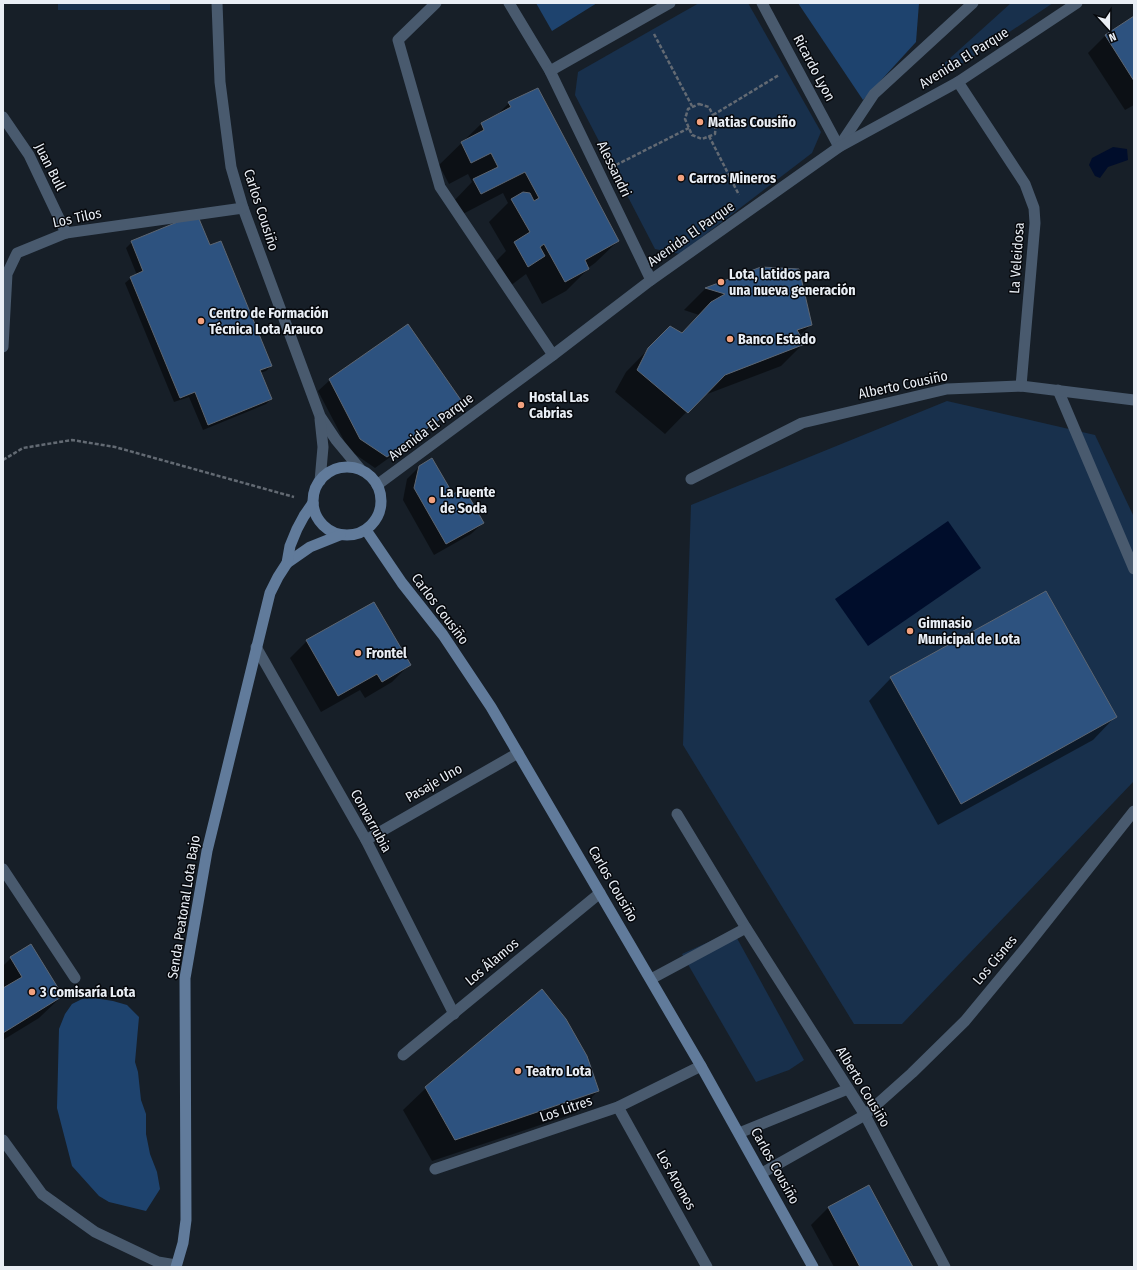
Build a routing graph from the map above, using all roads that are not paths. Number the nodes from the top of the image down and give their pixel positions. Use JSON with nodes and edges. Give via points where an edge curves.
{"nodes":[{"id":1,"x":217,"y":3,"type":"edge"},
{"id":2,"x":436,"y":3,"type":"edge"},
{"id":3,"x":509,"y":3,"type":"edge"},
{"id":4,"x":670,"y":3,"type":"edge"},
{"id":5,"x":762,"y":3,"type":"edge"},
{"id":6,"x":973,"y":3,"type":"edge"},
{"id":7,"x":1077,"y":3,"type":"edge"},
{"id":8,"x":550,"y":71,"type":"junction"},
{"id":9,"x":958,"y":82,"type":"junction"},
{"id":10,"x":3,"y":117,"type":"edge"},
{"id":11,"x":839,"y":147,"type":"junction"},
{"id":12,"x":242,"y":208,"type":"junction"},
{"id":13,"x":66,"y":233,"type":"junction"},
{"id":14,"x":651,"y":280,"type":"junction"},
{"id":15,"x":3,"y":347,"type":"edge"},
{"id":16,"x":553,"y":355,"type":"junction"},
{"id":17,"x":1021,"y":386,"type":"junction"},
{"id":18,"x":1058,"y":390,"type":"junction"},
{"id":19,"x":1134,"y":400,"type":"edge"},
{"id":20,"x":320,"y":416,"type":"junction"},
{"id":21,"x":361,"y":470,"type":"junction"},
{"id":22,"x":691,"y":479,"type":"dead end"},
{"id":23,"x":320,"y":481,"type":"junction"},
{"id":24,"x":377,"y":485,"type":"junction"},
{"id":25,"x":314,"y":503,"type":"junction"},
{"id":26,"x":366,"y":530,"type":"junction"},
{"id":27,"x":340,"y":535,"type":"junction"},
{"id":28,"x":287,"y":563,"type":"junction"},
{"id":29,"x":1134,"y":569,"type":"edge"},
{"id":30,"x":256,"y":647,"type":"junction"},
{"id":31,"x":518,"y":752,"type":"junction"},
{"id":32,"x":1134,"y":811,"type":"edge"},
{"id":33,"x":677,"y":814,"type":"dead end"},
{"id":34,"x":366,"y":840,"type":"junction"},
{"id":35,"x":3,"y":869,"type":"edge"},
{"id":36,"x":600,"y":893,"type":"junction"},
{"id":37,"x":746,"y":928,"type":"junction"},
{"id":38,"x":75,"y":978,"type":"dead end"},
{"id":39,"x":651,"y":979,"type":"junction"},
{"id":40,"x":454,"y":1014,"type":"junction"},
{"id":41,"x":403,"y":1055,"type":"dead end"},
{"id":42,"x":701,"y":1066,"type":"junction"},
{"id":43,"x":848,"y":1090,"type":"junction"},
{"id":44,"x":618,"y":1107,"type":"junction"},
{"id":45,"x":865,"y":1115,"type":"junction"},
{"id":46,"x":739,"y":1133,"type":"junction"},
{"id":47,"x":3,"y":1140,"type":"edge"},
{"id":48,"x":435,"y":1169,"type":"dead end"},
{"id":49,"x":762,"y":1173,"type":"junction"},
{"id":50,"x":176,"y":1266,"type":"edge"},
{"id":51,"x":707,"y":1267,"type":"edge"},
{"id":52,"x":813,"y":1267,"type":"edge"},
{"id":53,"x":945,"y":1267,"type":"edge"}],
"edges":[{"from":1,"to":12,"type":"street","name":"Carlos Cousiño","via":[[220,82],[231,167]]},
{"from":2,"to":16,"type":"street","via":[[398,40],[440,187]]},
{"from":3,"to":8,"type":"street","name":"Alessandri"},
{"from":4,"to":8,"type":"street"},
{"from":5,"to":11,"type":"street","name":"Ricardo Lyon"},
{"from":6,"to":11,"type":"street","via":[[874,94]]},
{"from":7,"to":9,"type":"street","name":"Avenida El Parque"},
{"from":8,"to":14,"type":"street","name":"Alessandri"},
{"from":9,"to":11,"type":"street","name":"Avenida El Parque"},
{"from":9,"to":17,"type":"street","name":"La Veleidosa","via":[[1025,184],[1034,208],[1035,223]]},
{"from":10,"to":13,"type":"street","name":"Juan Bull","via":[[29,155]]},
{"from":11,"to":14,"type":"street","name":"Avenida El Parque"},
{"from":12,"to":13,"type":"street","name":"Los Tilos"},
{"from":12,"to":20,"type":"street","name":"Carlos Cousiño"},
{"from":13,"to":15,"type":"street","name":"Los Tilos","via":[[17,253],[6,274]]},
{"from":14,"to":16,"type":"street","name":"Avenida El Parque"},
{"from":16,"to":24,"type":"street","name":"Avenida El Parque"},
{"from":17,"to":18,"type":"street","name":"Alberto Cousiño"},
{"from":17,"to":22,"type":"street","name":"Alberto Cousiño","via":[[947,389],[802,423]]},
{"from":18,"to":19,"type":"street","name":"Alberto Cousiño"},
{"from":18,"to":29,"type":"street"},
{"from":20,"to":21,"type":"street","name":"Carlos Cousiño"},
{"from":20,"to":23,"type":"street","name":"Carlos Cousiño"},
{"from":21,"to":23,"type":"main road","via":[[339,469],[332,471]]},
{"from":21,"to":24,"type":"main road"},
{"from":23,"to":25,"type":"main road","via":[[316,488]]},
{"from":24,"to":26,"type":"main road","via":[[381,496],[380,510],[375,521]]},
{"from":25,"to":27,"type":"main road","via":[[318,520],[332,532]]},
{"from":25,"to":28,"type":"main road","name":"Senda Peatonal Lota Bajo","via":[[297,529]]},
{"from":26,"to":27,"type":"main road"},
{"from":26,"to":31,"type":"main road","name":"Carlos Cousiño","via":[[473,679]]},
{"from":27,"to":28,"type":"main road","name":"Senda Peatonal Lota Bajo","via":[[310,547]]},
{"from":28,"to":30,"type":"main road","name":"Senda Peatonal Lota Bajo","via":[[270,593]]},
{"from":30,"to":34,"type":"street","name":"Convarrubia"},
{"from":30,"to":50,"type":"main road","name":"Senda Peatonal Lota Bajo","via":[[206,850],[185,978],[186,1220]]},
{"from":31,"to":34,"type":"street","name":"Pasaje Uno"},
{"from":31,"to":36,"type":"main road","name":"Carlos Cousiño"},
{"from":32,"to":45,"type":"street","name":"Los Cisnes","via":[[965,1021],[912,1074]]},
{"from":33,"to":37,"type":"street","name":"Alberto Cousiño"},
{"from":34,"to":40,"type":"street","name":"Convarrubia"},
{"from":35,"to":38,"type":"street"},
{"from":36,"to":39,"type":"main road","name":"Carlos Cousiño"},
{"from":36,"to":40,"type":"street","name":"Los Álamos"},
{"from":37,"to":39,"type":"street"},
{"from":37,"to":43,"type":"street","name":"Alberto Cousiño"},
{"from":39,"to":42,"type":"main road","name":"Carlos Cousiño"},
{"from":40,"to":41,"type":"street","name":"Los Álamos"},
{"from":42,"to":44,"type":"street","name":"Los Litres"},
{"from":42,"to":46,"type":"main road","name":"Carlos Cousiño"},
{"from":43,"to":45,"type":"street","name":"Alberto Cousiño"},
{"from":43,"to":46,"type":"street"},
{"from":44,"to":48,"type":"street","name":"Los Litres"},
{"from":44,"to":51,"type":"street","name":"Los Aromos"},
{"from":45,"to":49,"type":"street","name":"Los Cisnes"},
{"from":45,"to":53,"type":"street","name":"Alberto Cousiño"},
{"from":46,"to":49,"type":"main road","name":"Carlos Cousiño"},
{"from":47,"to":50,"type":"street","via":[[42,1194],[95,1232],[158,1262]]},
{"from":49,"to":52,"type":"main road","name":"Carlos Cousiño"}]}
